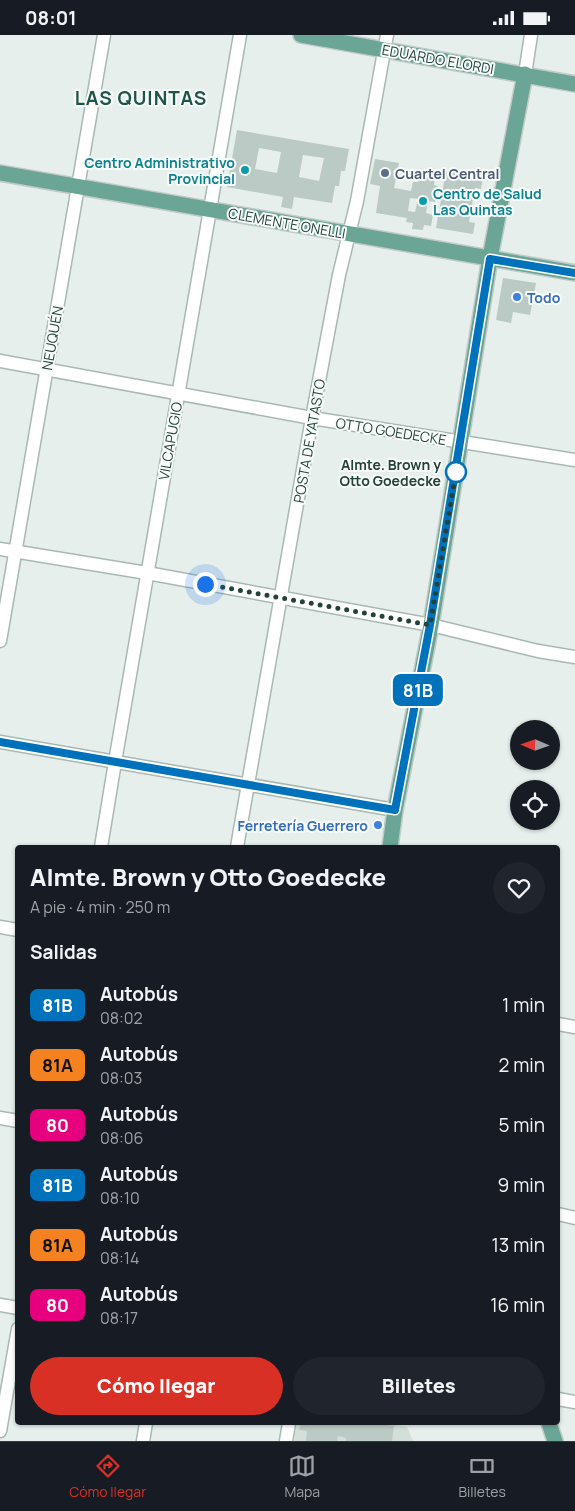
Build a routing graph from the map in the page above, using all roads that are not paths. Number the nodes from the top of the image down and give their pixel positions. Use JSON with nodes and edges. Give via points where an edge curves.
{"nodes":[{"id":1,"x":104,"y":35,"type":"edge"},
{"id":2,"x":240,"y":35,"type":"edge"},
{"id":3,"x":301,"y":35,"type":"edge"},
{"id":4,"x":531,"y":35,"type":"edge"},
{"id":5,"x":385,"y":42,"type":"edge"},
{"id":6,"x":524,"y":74,"type":"junction"},
{"id":7,"x":575,"y":84,"type":"edge"},
{"id":8,"x":0,"y":173,"type":"edge"},
{"id":9,"x":78,"y":186,"type":"junction"},
{"id":10,"x":210,"y":209,"type":"junction"},
{"id":11,"x":350,"y":234,"type":"junction"},
{"id":12,"x":490,"y":259,"type":"junction"},
{"id":13,"x":575,"y":273,"type":"edge"},
{"id":14,"x":0,"y":361,"type":"edge"},
{"id":15,"x":46,"y":369,"type":"junction"},
{"id":16,"x":178,"y":393,"type":"junction"},
{"id":17,"x":312,"y":418,"type":"junction"},
{"id":18,"x":461,"y":442,"type":"junction"},
{"id":19,"x":575,"y":460,"type":"edge"},
{"id":20,"x":0,"y":549,"type":"edge"},
{"id":21,"x":14,"y":552,"type":"junction"},
{"id":22,"x":147,"y":573,"type":"junction"},
{"id":23,"x":281,"y":599,"type":"junction"},
{"id":24,"x":430,"y":625,"type":"junction"},
{"id":25,"x":0,"y":641,"type":"edge"},
{"id":26,"x":575,"y":657,"type":"edge"},
{"id":27,"x":0,"y":742,"type":"edge"},
{"id":28,"x":114,"y":762,"type":"junction"},
{"id":29,"x":248,"y":785,"type":"junction"},
{"id":30,"x":395,"y":810,"type":"junction"},
{"id":31,"x":101,"y":845,"type":"edge"},
{"id":32,"x":237,"y":845,"type":"edge"},
{"id":33,"x":390,"y":845,"type":"edge"},
{"id":34,"x":0,"y":927,"type":"edge"},
{"id":35,"x":15,"y":930,"type":"edge"},
{"id":36,"x":560,"y":1024,"type":"edge"},
{"id":37,"x":575,"y":1027,"type":"edge"},
{"id":38,"x":0,"y":1118,"type":"edge"},
{"id":39,"x":15,"y":1120,"type":"edge"},
{"id":40,"x":560,"y":1214,"type":"edge"},
{"id":41,"x":575,"y":1217,"type":"edge"},
{"id":42,"x":0,"y":1305,"type":"edge"},
{"id":43,"x":15,"y":1308,"type":"edge"},
{"id":44,"x":15,"y":1346,"type":"edge"},
{"id":45,"x":560,"y":1399,"type":"edge"},
{"id":46,"x":575,"y":1402,"type":"edge"},
{"id":47,"x":146,"y":1425,"type":"edge"},
{"id":48,"x":289,"y":1425,"type":"edge"},
{"id":49,"x":550,"y":1425,"type":"edge"},
{"id":50,"x":0,"y":1431,"type":"edge"},
{"id":51,"x":143,"y":1441,"type":"edge"},
{"id":52,"x":286,"y":1441,"type":"edge"},
{"id":53,"x":555,"y":1441,"type":"edge"}],
"edges":[{"from":1,"to":9,"type":"street","name":"NEUQUÉN"},
{"from":2,"to":10,"type":"street","name":"VILCAPUGIO"},
{"from":3,"to":5,"type":"main road","name":"EDUARDO ELORDI"},
{"from":4,"to":6,"type":"street"},
{"from":5,"to":6,"type":"main road","name":"EDUARDO ELORDI"},
{"from":5,"to":11,"type":"street","name":"POSTA DE YATASTO"},
{"from":6,"to":7,"type":"main road","name":"EDUARDO ELORDI"},
{"from":6,"to":12,"type":"main road"},
{"from":8,"to":9,"type":"main road","name":"CLEMENTE ONELLI"},
{"from":9,"to":10,"type":"main road","name":"CLEMENTE ONELLI"},
{"from":9,"to":15,"type":"street","name":"NEUQUÉN"},
{"from":10,"to":11,"type":"main road","name":"CLEMENTE ONELLI"},
{"from":10,"to":16,"type":"street","name":"VILCAPUGIO"},
{"from":11,"to":12,"type":"main road","name":"CLEMENTE ONELLI"},
{"from":11,"to":17,"type":"street","name":"POSTA DE YATASTO"},
{"from":12,"to":13,"type":"main road","name":"CLEMENTE ONELLI"},
{"from":12,"to":18,"type":"main road"},
{"from":14,"to":15,"type":"street","name":"OTTO GOEDECKE"},
{"from":15,"to":16,"type":"street","name":"OTTO GOEDECKE"},
{"from":15,"to":21,"type":"street","name":"NEUQUÉN"},
{"from":16,"to":17,"type":"street","name":"OTTO GOEDECKE"},
{"from":16,"to":22,"type":"street","name":"VILCAPUGIO"},
{"from":17,"to":18,"type":"street","name":"OTTO GOEDECKE"},
{"from":17,"to":23,"type":"street","name":"POSTA DE YATASTO"},
{"from":18,"to":19,"type":"street","name":"OTTO GOEDECKE"},
{"from":18,"to":24,"type":"main road"},
{"from":20,"to":21,"type":"street"},
{"from":21,"to":22,"type":"street"},
{"from":21,"to":25,"type":"street","name":"NEUQUÉN"},
{"from":22,"to":23,"type":"street"},
{"from":22,"to":28,"type":"street","name":"VILCAPUGIO"},
{"from":23,"to":24,"type":"street"},
{"from":23,"to":29,"type":"street","name":"POSTA DE YATASTO"},
{"from":24,"to":26,"type":"street"},
{"from":24,"to":30,"type":"main road"},
{"from":27,"to":28,"type":"street"},
{"from":28,"to":29,"type":"street"},
{"from":28,"to":31,"type":"street","name":"VILCAPUGIO"},
{"from":29,"to":30,"type":"street"},
{"from":29,"to":32,"type":"street","name":"POSTA DE YATASTO"},
{"from":30,"to":33,"type":"main road"},
{"from":34,"to":35,"type":"street"},
{"from":36,"to":37,"type":"street"},
{"from":38,"to":39,"type":"street"},
{"from":40,"to":41,"type":"street"},
{"from":42,"to":43,"type":"street"},
{"from":44,"to":50,"type":"street"},
{"from":45,"to":46,"type":"street"},
{"from":47,"to":51,"type":"street"},
{"from":48,"to":52,"type":"street"},
{"from":49,"to":53,"type":"main road"}]}
